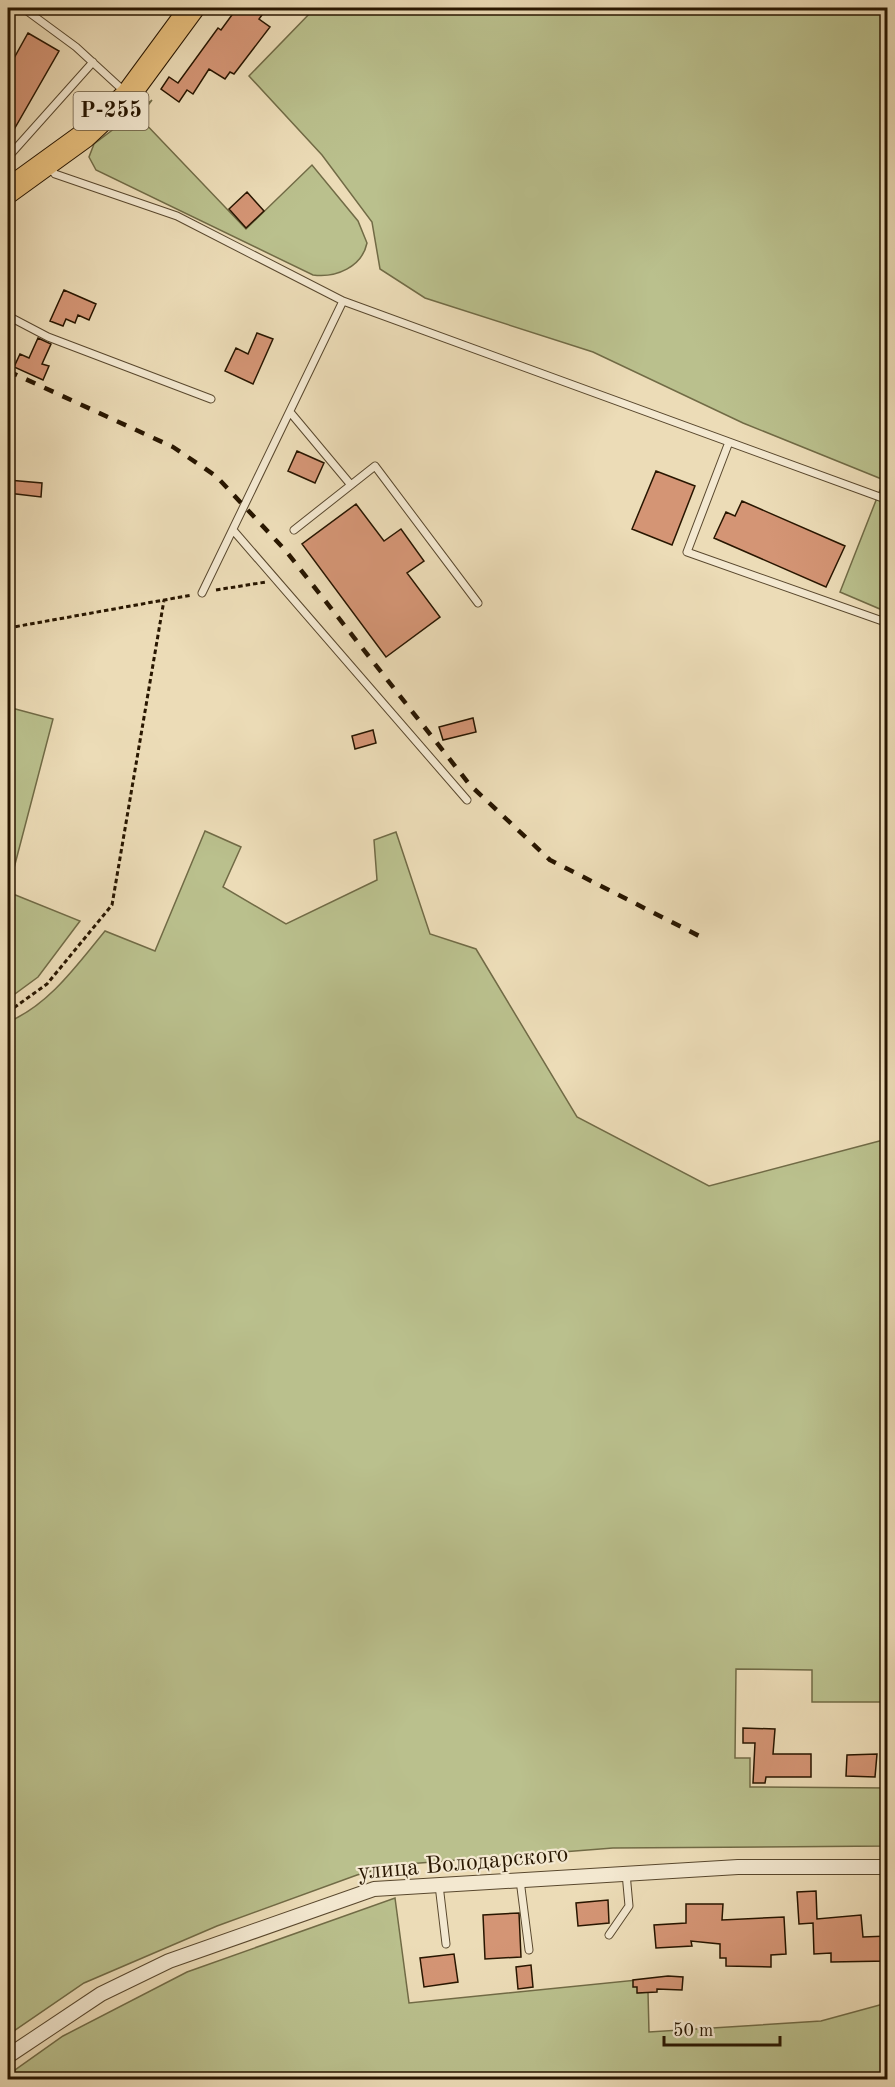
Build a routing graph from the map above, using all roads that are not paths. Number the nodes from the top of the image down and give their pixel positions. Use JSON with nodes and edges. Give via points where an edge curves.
{"nodes":[{"id":1,"x":13,"y":8,"type":"edge"},
{"id":2,"x":23,"y":8,"type":"edge"},
{"id":3,"x":192,"y":8,"type":"edge"},
{"id":4,"x":8,"y":17,"type":"edge"},
{"id":5,"x":93,"y":62,"type":"junction"},
{"id":6,"x":128,"y":95,"type":"junction"},
{"id":7,"x":8,"y":156,"type":"edge"},
{"id":8,"x":47,"y":163,"type":"junction"},
{"id":9,"x":8,"y":166,"type":"edge"},
{"id":10,"x":8,"y":191,"type":"edge"},
{"id":11,"x":343,"y":301,"type":"junction"},
{"id":12,"x":8,"y":316,"type":"edge"},
{"id":13,"x":211,"y":399,"type":"dead end"},
{"id":14,"x":290,"y":412,"type":"junction"},
{"id":15,"x":729,"y":442,"type":"junction"},
{"id":16,"x":351,"y":485,"type":"junction"},
{"id":17,"x":888,"y":500,"type":"edge"},
{"id":18,"x":233,"y":530,"type":"junction"},
{"id":19,"x":294,"y":530,"type":"dead end"},
{"id":20,"x":202,"y":593,"type":"road end"},
{"id":21,"x":478,"y":603,"type":"dead end"},
{"id":22,"x":888,"y":623,"type":"edge"},
{"id":23,"x":467,"y":800,"type":"dead end"},
{"id":24,"x":888,"y":1867,"type":"edge"},
{"id":25,"x":626,"y":1873,"type":"junction"},
{"id":26,"x":520,"y":1880,"type":"junction"},
{"id":27,"x":439,"y":1885,"type":"junction"},
{"id":28,"x":609,"y":1935,"type":"dead end"},
{"id":29,"x":446,"y":1944,"type":"dead end"},
{"id":30,"x":529,"y":1950,"type":"dead end"},
{"id":31,"x":8,"y":2055,"type":"edge"}],
"edges":[{"from":1,"to":4,"type":"lane"},
{"from":2,"to":5,"type":"lane"},
{"from":3,"to":6,"type":"highway","number":"Р-255"},
{"from":5,"to":6,"type":"lane"},
{"from":5,"to":7,"type":"lane"},
{"from":6,"to":8,"type":"highway","number":"Р-255","via":[[84,136]]},
{"from":7,"to":9,"type":"lane"},
{"from":8,"to":10,"type":"highway","number":"Р-255"},
{"from":8,"to":11,"type":"lane","via":[[55,174],[177,216]]},
{"from":11,"to":14,"type":"lane"},
{"from":11,"to":15,"type":"lane"},
{"from":12,"to":13,"type":"lane","via":[[48,337]]},
{"from":14,"to":16,"type":"lane"},
{"from":14,"to":18,"type":"lane"},
{"from":15,"to":17,"type":"lane"},
{"from":15,"to":22,"type":"lane","via":[[687,552]]},
{"from":16,"to":19,"type":"lane"},
{"from":16,"to":21,"type":"lane","via":[[375,466]]},
{"from":18,"to":20,"type":"lane"},
{"from":18,"to":23,"type":"lane"},
{"from":24,"to":25,"type":"street","name":"улица Володарского","via":[[738,1867]]},
{"from":25,"to":26,"type":"street","name":"улица Володарского"},
{"from":25,"to":28,"type":"lane","via":[[629,1906]]},
{"from":26,"to":27,"type":"street","name":"улица Володарского"},
{"from":26,"to":30,"type":"lane"},
{"from":27,"to":29,"type":"lane"},
{"from":27,"to":31,"type":"street","name":"улица Володарского","via":[[358,1893],[169,1961],[101,1994]]}]}
